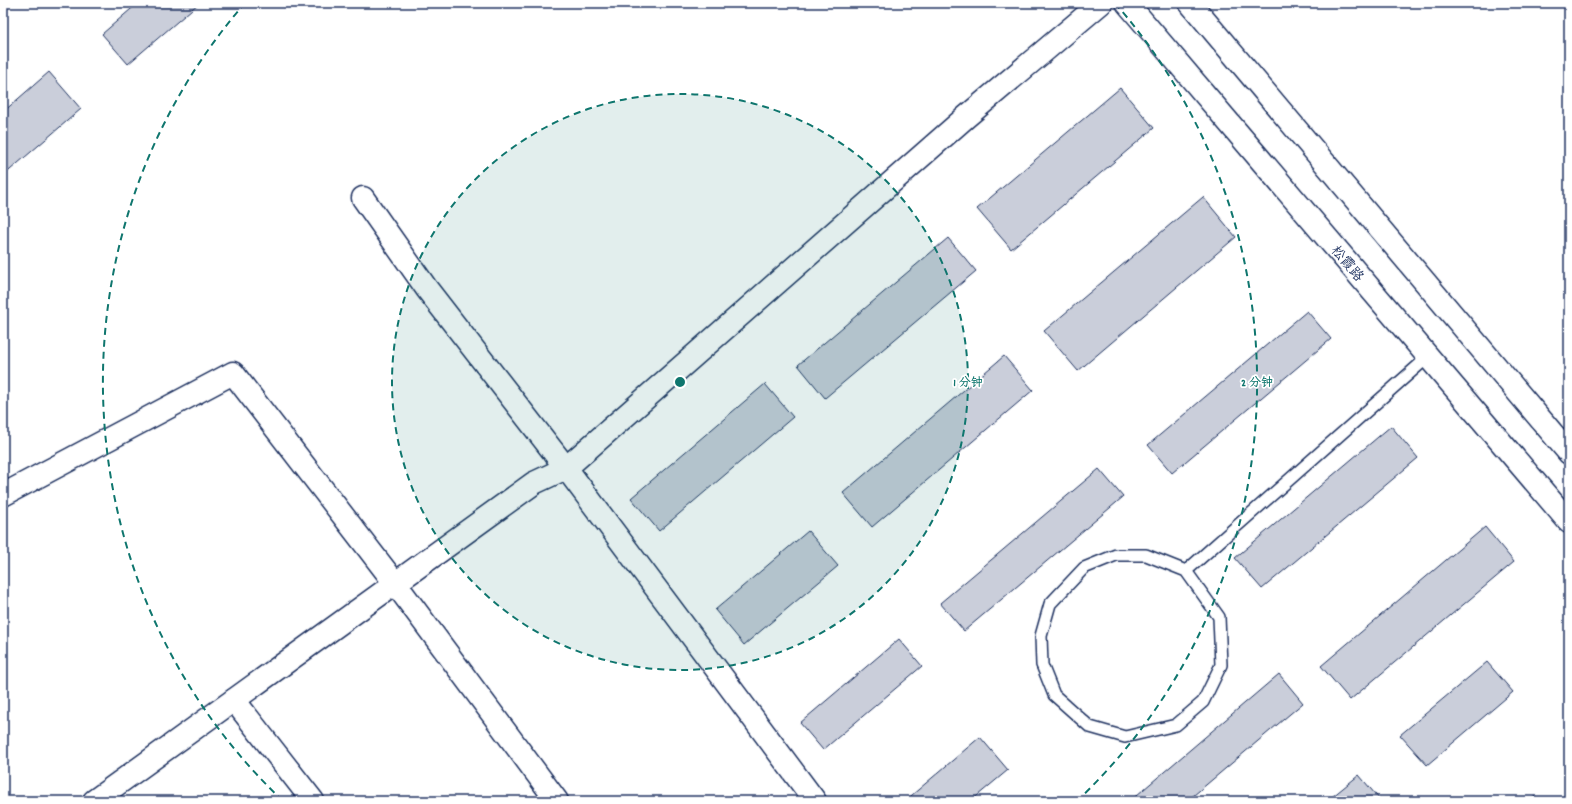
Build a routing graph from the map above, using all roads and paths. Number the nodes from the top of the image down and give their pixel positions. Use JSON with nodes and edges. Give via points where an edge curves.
{"nodes":[{"id":1,"x":1101,"y":3,"type":"edge"},
{"id":2,"x":1127,"y":3,"type":"edge"},
{"id":3,"x":1190,"y":3,"type":"edge"},
{"id":4,"x":363,"y":198,"type":"dead end"},
{"id":5,"x":1428,"y":357,"type":"junction"},
{"id":6,"x":1569,"y":453,"type":"edge"},
{"id":7,"x":566,"y":468,"type":"junction"},
{"id":8,"x":3,"y":495,"type":"edge"},
{"id":9,"x":1569,"y":522,"type":"edge"},
{"id":10,"x":1186,"y":571,"type":"junction"},
{"id":11,"x":395,"y":583,"type":"junction"},
{"id":12,"x":234,"y":700,"type":"junction"},
{"id":13,"x":806,"y":798,"type":"edge"},
{"id":14,"x":94,"y":801,"type":"edge"},
{"id":15,"x":312,"y":801,"type":"edge"},
{"id":16,"x":557,"y":801,"type":"edge"}],
"edges":[{"from":1,"to":7,"type":"street","via":[[960,122]]},
{"from":2,"to":5,"type":"street","name":"松霞路"},
{"from":3,"to":6,"type":"street"},
{"from":4,"to":7,"type":"street","via":[[427,290]]},
{"from":5,"to":9,"type":"street","name":"松霞路"},
{"from":5,"to":10,"type":"lane"},
{"from":7,"to":11,"type":"street","via":[[534,483]]},
{"from":7,"to":13,"type":"street"},
{"from":8,"to":11,"type":"street","via":[[233,373]]},
{"from":10,"to":10,"type":"lane","via":[[1146,555],[1116,555],[1084,568],[1050,604],[1041,636],[1042,665],[1054,695],[1090,727],[1125,737],[1176,725],[1203,702],[1221,665],[1219,617]]},
{"from":11,"to":12,"type":"street"},
{"from":11,"to":16,"type":"street"},
{"from":12,"to":14,"type":"street"},
{"from":12,"to":15,"type":"street"}]}
